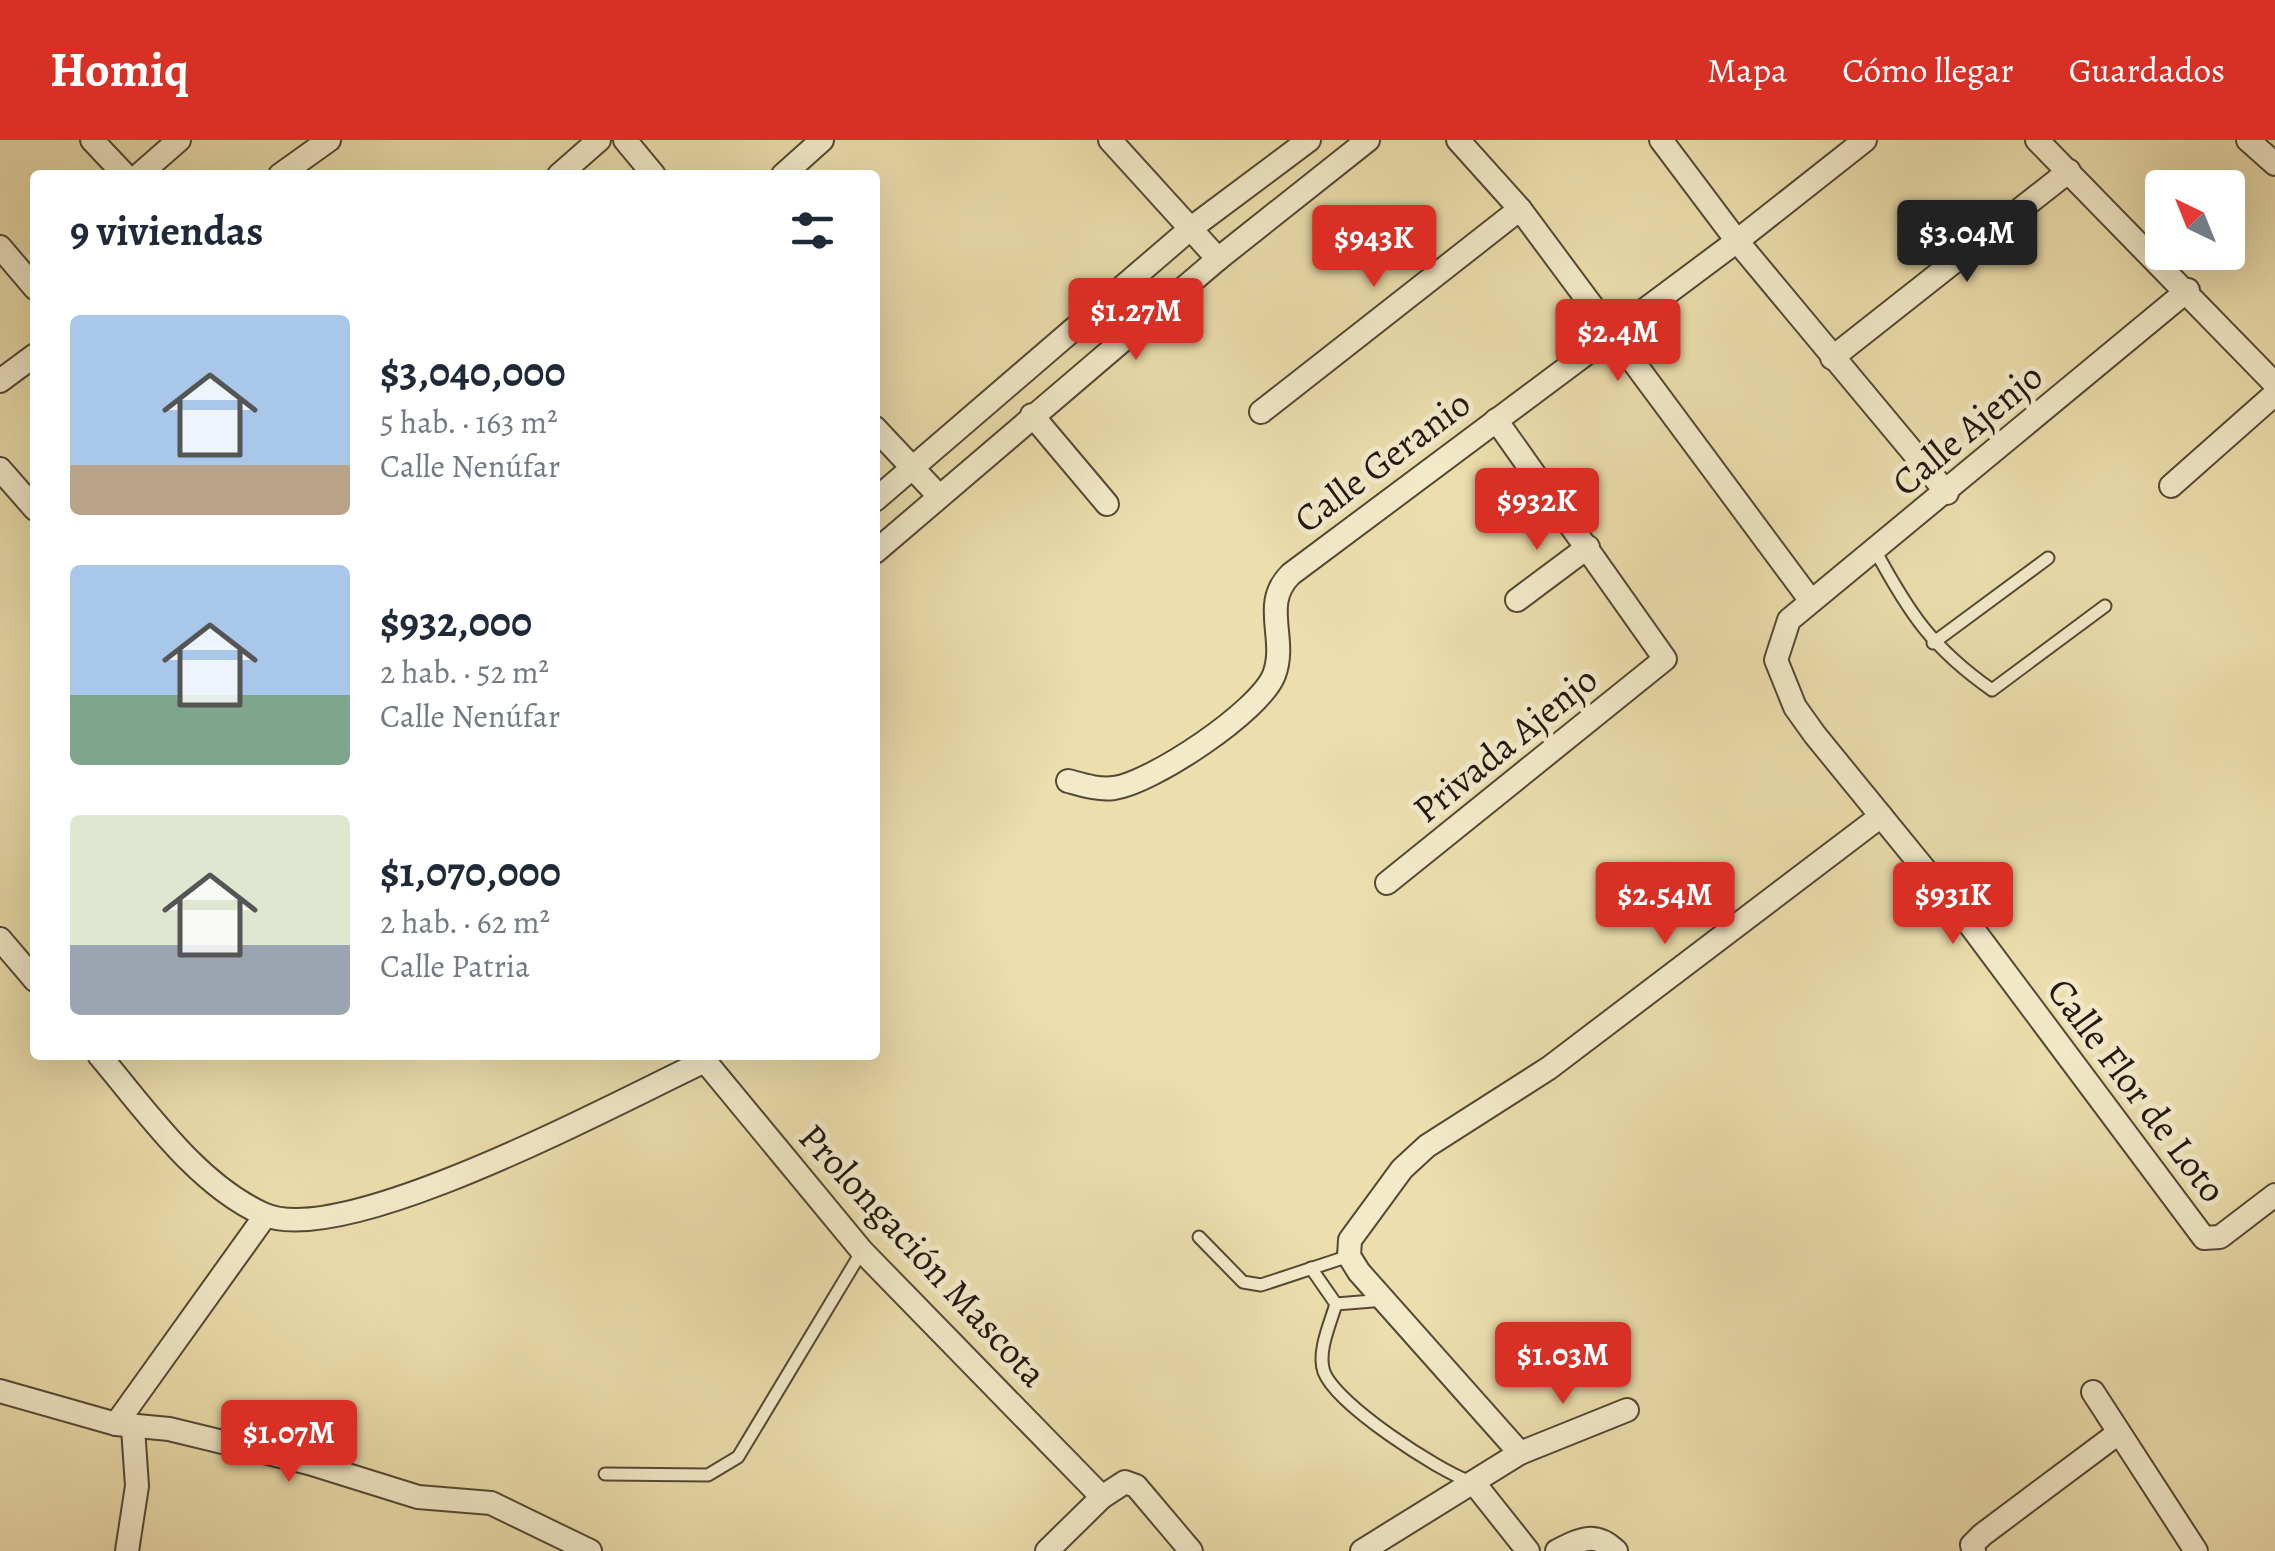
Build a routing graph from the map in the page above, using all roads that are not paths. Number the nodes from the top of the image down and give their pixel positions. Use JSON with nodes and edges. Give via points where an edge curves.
{"nodes":[{"id":1,"x":92,"y":140,"type":"edge"},
{"id":2,"x":179,"y":140,"type":"edge"},
{"id":3,"x":330,"y":140,"type":"edge"},
{"id":4,"x":599,"y":140,"type":"edge"},
{"id":5,"x":625,"y":140,"type":"edge"},
{"id":6,"x":822,"y":140,"type":"edge"},
{"id":7,"x":1110,"y":140,"type":"edge"},
{"id":8,"x":1309,"y":140,"type":"edge"},
{"id":9,"x":1368,"y":140,"type":"edge"},
{"id":10,"x":1458,"y":140,"type":"edge"},
{"id":11,"x":1661,"y":140,"type":"edge"},
{"id":12,"x":1865,"y":140,"type":"edge"},
{"id":13,"x":2037,"y":140,"type":"edge"},
{"id":14,"x":2248,"y":140,"type":"edge"},
{"id":15,"x":2275,"y":164,"type":"edge"},
{"id":16,"x":119,"y":170,"type":"edge"},
{"id":17,"x":145,"y":170,"type":"edge"},
{"id":18,"x":287,"y":170,"type":"edge"},
{"id":19,"x":566,"y":170,"type":"edge"},
{"id":20,"x":650,"y":170,"type":"edge"},
{"id":21,"x":789,"y":170,"type":"edge"},
{"id":22,"x":2069,"y":171,"type":"junction"},
{"id":23,"x":1520,"y":209,"type":"junction"},
{"id":24,"x":1190,"y":229,"type":"junction"},
{"id":25,"x":1737,"y":241,"type":"junction"},
{"id":26,"x":0,"y":247,"type":"edge"},
{"id":27,"x":1218,"y":260,"type":"junction"},
{"id":28,"x":30,"y":282,"type":"edge"},
{"id":29,"x":2188,"y":290,"type":"junction"},
{"id":30,"x":1613,"y":332,"type":"junction"},
{"id":31,"x":30,"y":358,"type":"edge"},
{"id":32,"x":1832,"y":358,"type":"junction"},
{"id":33,"x":0,"y":381,"type":"edge"},
{"id":34,"x":2275,"y":384,"type":"edge"},
{"id":35,"x":2275,"y":394,"type":"edge"},
{"id":36,"x":1261,"y":412,"type":"dead end"},
{"id":37,"x":1032,"y":415,"type":"junction"},
{"id":38,"x":1496,"y":420,"type":"junction"},
{"id":39,"x":880,"y":433,"type":"edge"},
{"id":40,"x":912,"y":467,"type":"junction"},
{"id":41,"x":0,"y":469,"type":"edge"},
{"id":42,"x":2171,"y":486,"type":"dead end"},
{"id":43,"x":1947,"y":493,"type":"junction"},
{"id":44,"x":938,"y":495,"type":"junction"},
{"id":45,"x":880,"y":496,"type":"edge"},
{"id":46,"x":30,"y":502,"type":"edge"},
{"id":47,"x":1107,"y":504,"type":"dead end"},
{"id":48,"x":880,"y":547,"type":"edge"},
{"id":49,"x":1588,"y":548,"type":"junction"},
{"id":50,"x":1875,"y":550,"type":"junction"},
{"id":51,"x":2048,"y":558,"type":"dead end"},
{"id":52,"x":1517,"y":600,"type":"dead end"},
{"id":53,"x":1811,"y":601,"type":"junction"},
{"id":54,"x":2105,"y":606,"type":"dead end"},
{"id":55,"x":1789,"y":620,"type":"joint"},
{"id":56,"x":1932,"y":643,"type":"junction"},
{"id":57,"x":1068,"y":781,"type":"dead end"},
{"id":58,"x":1881,"y":816,"type":"junction"},
{"id":59,"x":1387,"y":883,"type":"dead end"},
{"id":60,"x":0,"y":938,"type":"edge"},
{"id":61,"x":30,"y":974,"type":"edge"},
{"id":62,"x":103,"y":1060,"type":"edge"},
{"id":63,"x":698,"y":1060,"type":"edge"},
{"id":64,"x":704,"y":1060,"type":"edge"},
{"id":65,"x":2275,"y":1195,"type":"edge"},
{"id":66,"x":264,"y":1216,"type":"junction"},
{"id":67,"x":1199,"y":1237,"type":"dead end"},
{"id":68,"x":862,"y":1252,"type":"junction"},
{"id":69,"x":1349,"y":1256,"type":"junction"},
{"id":70,"x":1311,"y":1268,"type":"junction"},
{"id":71,"x":1384,"y":1300,"type":"junction"},
{"id":72,"x":1336,"y":1304,"type":"junction"},
{"id":73,"x":0,"y":1391,"type":"edge"},
{"id":74,"x":2094,"y":1392,"type":"dead end"},
{"id":75,"x":1627,"y":1410,"type":"dead end"},
{"id":76,"x":125,"y":1426,"type":"junction"},
{"id":77,"x":2118,"y":1434,"type":"junction"},
{"id":78,"x":1520,"y":1453,"type":"junction"},
{"id":79,"x":606,"y":1474,"type":"dead end"},
{"id":80,"x":1474,"y":1483,"type":"junction"},
{"id":81,"x":1102,"y":1497,"type":"junction"},
{"id":82,"x":127,"y":1551,"type":"edge"},
{"id":83,"x":590,"y":1551,"type":"edge"},
{"id":84,"x":1048,"y":1551,"type":"edge"},
{"id":85,"x":1191,"y":1551,"type":"edge"},
{"id":86,"x":1362,"y":1551,"type":"edge"},
{"id":87,"x":1528,"y":1551,"type":"edge"},
{"id":88,"x":1557,"y":1551,"type":"edge"},
{"id":89,"x":1616,"y":1551,"type":"edge"},
{"id":90,"x":1974,"y":1551,"type":"edge"},
{"id":91,"x":2196,"y":1551,"type":"edge"}],
"edges":[{"from":1,"to":16,"type":"street"},
{"from":2,"to":17,"type":"street"},
{"from":3,"to":18,"type":"street"},
{"from":4,"to":19,"type":"street"},
{"from":5,"to":20,"type":"street"},
{"from":6,"to":21,"type":"street"},
{"from":7,"to":24,"type":"street"},
{"from":8,"to":24,"type":"street"},
{"from":9,"to":27,"type":"street"},
{"from":10,"to":23,"type":"street"},
{"from":11,"to":25,"type":"street"},
{"from":12,"to":25,"type":"street","name":"Calle Geranio"},
{"from":13,"to":22,"type":"street"},
{"from":14,"to":15,"type":"street"},
{"from":22,"to":29,"type":"street"},
{"from":22,"to":32,"type":"street"},
{"from":23,"to":30,"type":"street"},
{"from":23,"to":36,"type":"street"},
{"from":24,"to":27,"type":"street"},
{"from":24,"to":40,"type":"street"},
{"from":25,"to":30,"type":"street","name":"Calle Geranio"},
{"from":25,"to":32,"type":"street"},
{"from":26,"to":28,"type":"street"},
{"from":27,"to":37,"type":"street"},
{"from":29,"to":34,"type":"street"},
{"from":29,"to":43,"type":"street","name":"Calle Ajenjo"},
{"from":30,"to":38,"type":"street","name":"Calle Geranio"},
{"from":30,"to":53,"type":"street"},
{"from":31,"to":33,"type":"street"},
{"from":32,"to":43,"type":"street"},
{"from":35,"to":42,"type":"street"},
{"from":37,"to":44,"type":"street"},
{"from":37,"to":47,"type":"street"},
{"from":38,"to":49,"type":"street"},
{"from":38,"to":57,"type":"street","name":"Calle Geranio","via":[[1278,586],[1274,674],[1263,693],[1212,737],[1114,788]]},
{"from":39,"to":40,"type":"street"},
{"from":40,"to":44,"type":"street"},
{"from":40,"to":45,"type":"street"},
{"from":41,"to":46,"type":"street"},
{"from":43,"to":50,"type":"street","name":"Calle Ajenjo"},
{"from":44,"to":48,"type":"street"},
{"from":49,"to":52,"type":"street"},
{"from":49,"to":59,"type":"street","name":"Privada Ajenjo","via":[[1666,658]]},
{"from":50,"to":53,"type":"street","name":"Calle Ajenjo"},
{"from":50,"to":56,"type":"lane"},
{"from":51,"to":56,"type":"lane"},
{"from":53,"to":55,"type":"street","name":"Calle Ajenjo"},
{"from":54,"to":56,"type":"lane","via":[[1992,690]]},
{"from":55,"to":58,"type":"street","name":"Calle Flor de Loto","via":[[1776,660],[1788,692]]},
{"from":58,"to":65,"type":"street","name":"Calle Flor de Loto","via":[[1970,924],[2204,1238],[2220,1238]]},
{"from":58,"to":69,"type":"street","via":[[1549,1068],[1427,1146],[1402,1168],[1350,1240]]},
{"from":60,"to":61,"type":"street"},
{"from":62,"to":66,"type":"street","via":[[214,1181]]},
{"from":63,"to":66,"type":"street","via":[[448,1180],[345,1215]]},
{"from":64,"to":68,"type":"street","name":"Prolongación Mascota"},
{"from":66,"to":76,"type":"street"},
{"from":67,"to":70,"type":"lane","via":[[1243,1282],[1260,1284]]},
{"from":68,"to":79,"type":"lane","via":[[738,1458],[708,1475]]},
{"from":68,"to":81,"type":"street","name":"Prolongación Mascota"},
{"from":69,"to":70,"type":"lane"},
{"from":69,"to":71,"type":"street"},
{"from":70,"to":72,"type":"lane"},
{"from":71,"to":72,"type":"lane"},
{"from":71,"to":78,"type":"street"},
{"from":72,"to":80,"type":"lane","via":[[1323,1370],[1336,1389],[1425,1462]]},
{"from":73,"to":76,"type":"street"},
{"from":74,"to":77,"type":"street"},
{"from":75,"to":78,"type":"street"},
{"from":76,"to":82,"type":"street","via":[[137,1486]]},
{"from":76,"to":83,"type":"street","via":[[169,1429],[418,1496],[491,1503]]},
{"from":77,"to":90,"type":"street","via":[[1982,1534]]},
{"from":77,"to":91,"type":"street"},
{"from":78,"to":80,"type":"street"},
{"from":80,"to":86,"type":"street"},
{"from":80,"to":87,"type":"street"},
{"from":81,"to":84,"type":"street"},
{"from":81,"to":85,"type":"street","via":[[1125,1482],[1136,1486]]},
{"from":88,"to":89,"type":"street","via":[[1585,1537],[1602,1538]]}]}
